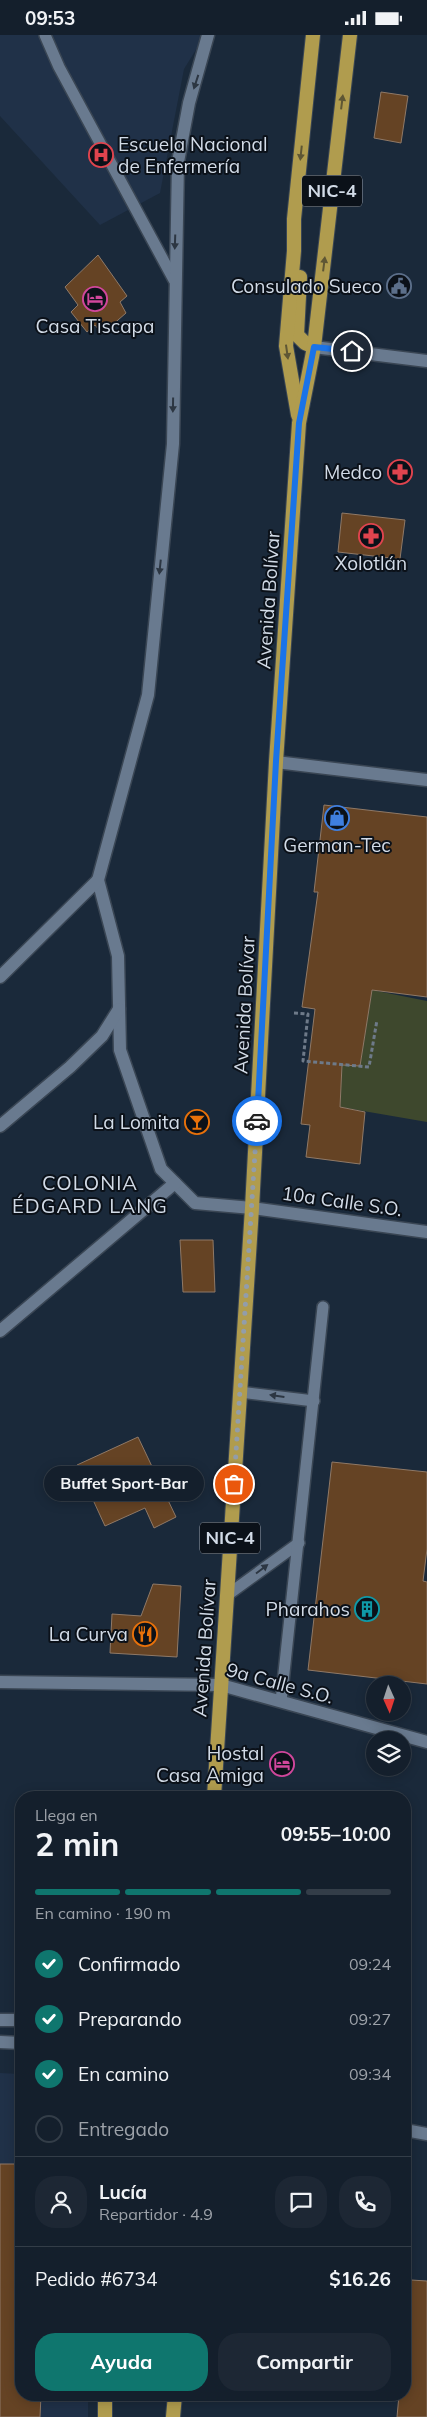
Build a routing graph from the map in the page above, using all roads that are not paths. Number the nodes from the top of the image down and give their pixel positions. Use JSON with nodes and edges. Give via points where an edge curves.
{"nodes":[{"id":1,"x":45,"y":35,"type":"edge"},
{"id":2,"x":208,"y":35,"type":"edge"},
{"id":3,"x":313,"y":35,"type":"edge"},
{"id":4,"x":350,"y":35,"type":"edge"},
{"id":5,"x":294,"y":251,"type":"junction"},
{"id":6,"x":174,"y":280,"type":"junction"},
{"id":7,"x":314,"y":347,"type":"junction"},
{"id":8,"x":427,"y":361,"type":"edge"},
{"id":9,"x":299,"y":423,"type":"junction"},
{"id":10,"x":276,"y":761,"type":"junction"},
{"id":11,"x":427,"y":780,"type":"edge"},
{"id":12,"x":98,"y":880,"type":"junction"},
{"id":13,"x":0,"y":977,"type":"edge"},
{"id":14,"x":119,"y":1009,"type":"junction"},
{"id":15,"x":0,"y":1126,"type":"edge"},
{"id":16,"x":175,"y":1183,"type":"junction"},
{"id":17,"x":252,"y":1208,"type":"junction"},
{"id":18,"x":427,"y":1232,"type":"edge"},
{"id":19,"x":323,"y":1307,"type":"dead end"},
{"id":20,"x":0,"y":1331,"type":"edge"},
{"id":21,"x":240,"y":1392,"type":"junction"},
{"id":22,"x":314,"y":1401,"type":"junction"},
{"id":23,"x":299,"y":1543,"type":"junction"},
{"id":24,"x":226,"y":1596,"type":"junction"},
{"id":25,"x":0,"y":1682,"type":"edge"},
{"id":26,"x":221,"y":1685,"type":"junction"},
{"id":27,"x":281,"y":1701,"type":"junction"},
{"id":28,"x":427,"y":1742,"type":"edge"},
{"id":29,"x":214,"y":1791,"type":"edge"},
{"id":30,"x":0,"y":2020,"type":"edge"},
{"id":31,"x":15,"y":2020,"type":"edge"},
{"id":32,"x":0,"y":2042,"type":"edge"},
{"id":33,"x":15,"y":2043,"type":"edge"},
{"id":34,"x":411,"y":2132,"type":"edge"},
{"id":35,"x":427,"y":2134,"type":"edge"},
{"id":36,"x":105,"y":2401,"type":"edge"},
{"id":37,"x":174,"y":2401,"type":"edge"},
{"id":38,"x":105,"y":2417,"type":"edge"},
{"id":39,"x":173,"y":2417,"type":"edge"}],
"edges":[{"from":1,"to":6,"type":"lane","via":[[59,67]]},
{"from":2,"to":6,"type":"street","one_way":true,"via":[[189,103],[178,162]]},
{"from":3,"to":5,"type":"highway","name":"Avenida Bolívar","number":"NIC-4","one_way":true,"via":[[294,219]]},
{"from":7,"to":4,"type":"highway","name":"Avenida Bolívar","number":"NIC-4","one_way":true},
{"from":5,"to":7,"type":"highway","via":[[301,281],[297,335]]},
{"from":5,"to":9,"type":"highway","name":"Avenida Bolívar","number":"NIC-4","one_way":true,"via":[[286,346]]},
{"from":6,"to":12,"type":"street","one_way":true,"via":[[173,444],[148,695]]},
{"from":7,"to":8,"type":"street"},
{"from":7,"to":9,"type":"highway","name":"Avenida Bolívar","number":"NIC-4"},
{"from":9,"to":10,"type":"highway","name":"Avenida Bolívar","number":"NIC-4"},
{"from":10,"to":11,"type":"street"},
{"from":10,"to":17,"type":"highway","name":"Avenida Bolívar","number":"NIC-4"},
{"from":12,"to":13,"type":"street"},
{"from":12,"to":14,"type":"street","name":"10a Calle S.O.","via":[[118,956]]},
{"from":14,"to":15,"type":"street","via":[[102,1036]]},
{"from":14,"to":16,"type":"street","name":"10a Calle S.O.","via":[[120,1050],[161,1169]]},
{"from":16,"to":17,"type":"street","name":"10a Calle S.O.","via":[[194,1203]]},
{"from":16,"to":20,"type":"street"},
{"from":17,"to":18,"type":"street","name":"10a Calle S.O."},
{"from":17,"to":21,"type":"highway","name":"Avenida Bolívar","number":"NIC-4"},
{"from":19,"to":22,"type":"lane"},
{"from":22,"to":21,"type":"lane","one_way":true},
{"from":21,"to":24,"type":"highway","name":"Avenida Bolívar","number":"NIC-4"},
{"from":22,"to":23,"type":"lane"},
{"from":24,"to":23,"type":"lane","one_way":true},
{"from":23,"to":27,"type":"lane"},
{"from":24,"to":26,"type":"highway","name":"Avenida Bolívar","number":"NIC-4"},
{"from":25,"to":26,"type":"street","name":"9a Calle S.O."},
{"from":26,"to":27,"type":"street","name":"9a Calle S.O."},
{"from":26,"to":29,"type":"highway","name":"Avenida Bolívar","number":"NIC-4"},
{"from":27,"to":28,"type":"street","name":"9a Calle S.O."},
{"from":30,"to":31,"type":"street"},
{"from":32,"to":33,"type":"street"},
{"from":34,"to":35,"type":"street"},
{"from":36,"to":38,"type":"highway"},
{"from":37,"to":39,"type":"highway"}]}
